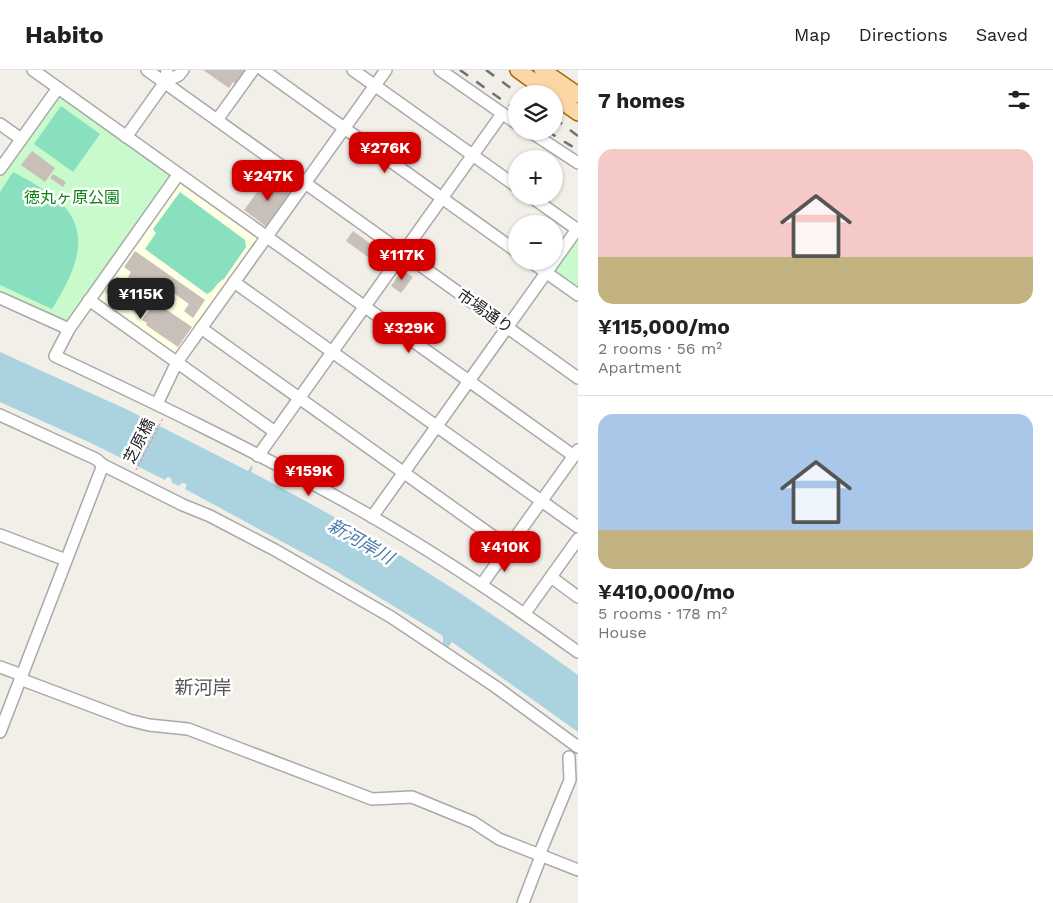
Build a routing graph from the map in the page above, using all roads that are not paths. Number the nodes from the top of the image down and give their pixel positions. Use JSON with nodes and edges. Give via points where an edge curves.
{"nodes":[{"id":1,"x":34,"y":70,"type":"edge"},
{"id":2,"x":148,"y":70,"type":"edge"},
{"id":3,"x":167,"y":70,"type":"edge"},
{"id":4,"x":182,"y":70,"type":"edge"},
{"id":5,"x":253,"y":70,"type":"edge"},
{"id":6,"x":262,"y":70,"type":"edge"},
{"id":7,"x":353,"y":70,"type":"edge"},
{"id":8,"x":386,"y":70,"type":"edge"},
{"id":9,"x":440,"y":70,"type":"edge"},
{"id":10,"x":518,"y":70,"type":"edge"},
{"id":11,"x":542,"y":70,"type":"edge"},
{"id":12,"x":165,"y":82,"type":"junction"},
{"id":13,"x":375,"y":85,"type":"junction"},
{"id":14,"x":538,"y":85,"type":"edge"},
{"id":15,"x":58,"y":88,"type":"junction"},
{"id":16,"x":578,"y":96,"type":"edge"},
{"id":17,"x":563,"y":103,"type":"edge"},
{"id":18,"x":578,"y":113,"type":"edge"},
{"id":19,"x":502,"y":114,"type":"junction"},
{"id":20,"x":508,"y":118,"type":"edge"},
{"id":21,"x":217,"y":120,"type":"junction"},
{"id":22,"x":0,"y":124,"type":"edge"},
{"id":23,"x":344,"y":128,"type":"junction"},
{"id":24,"x":126,"y":137,"type":"junction"},
{"id":25,"x":21,"y":139,"type":"junction"},
{"id":26,"x":543,"y":140,"type":"edge"},
{"id":27,"x":472,"y":155,"type":"junction"},
{"id":28,"x":578,"y":163,"type":"edge"},
{"id":29,"x":0,"y":169,"type":"edge"},
{"id":30,"x":178,"y":174,"type":"junction"},
{"id":31,"x":508,"y":180,"type":"edge"},
{"id":32,"x":305,"y":183,"type":"junction"},
{"id":33,"x":442,"y":198,"type":"junction"},
{"id":34,"x":543,"y":205,"type":"edge"},
{"id":35,"x":578,"y":229,"type":"edge"},
{"id":36,"x":267,"y":236,"type":"junction"},
{"id":37,"x":508,"y":245,"type":"edge"},
{"id":38,"x":403,"y":253,"type":"junction"},
{"id":39,"x":543,"y":270,"type":"edge"},
{"id":40,"x":546,"y":272,"type":"junction"},
{"id":41,"x":234,"y":282,"type":"junction"},
{"id":42,"x":578,"y":295,"type":"edge"},
{"id":43,"x":0,"y":298,"type":"edge"},
{"id":44,"x":89,"y":300,"type":"junction"},
{"id":45,"x":365,"y":306,"type":"junction"},
{"id":46,"x":507,"y":327,"type":"junction"},
{"id":47,"x":201,"y":328,"type":"junction"},
{"id":48,"x":68,"y":329,"type":"junction"},
{"id":49,"x":332,"y":352,"type":"junction"},
{"id":50,"x":177,"y":362,"type":"junction"},
{"id":51,"x":578,"y":378,"type":"edge"},
{"id":52,"x":469,"y":381,"type":"junction"},
{"id":53,"x":299,"y":398,"type":"junction"},
{"id":54,"x":157,"y":404,"type":"junction"},
{"id":55,"x":0,"y":415,"type":"edge"},
{"id":56,"x":436,"y":426,"type":"junction"},
{"id":57,"x":275,"y":432,"type":"junction"},
{"id":58,"x":576,"y":453,"type":"edge"},
{"id":59,"x":258,"y":456,"type":"junction"},
{"id":60,"x":103,"y":465,"type":"junction"},
{"id":61,"x":403,"y":473,"type":"junction"},
{"id":62,"x":541,"y":502,"type":"junction"},
{"id":63,"x":372,"y":516,"type":"junction"},
{"id":64,"x":578,"y":527,"type":"edge"},
{"id":65,"x":0,"y":535,"type":"edge"},
{"id":66,"x":578,"y":539,"type":"edge"},
{"id":67,"x":508,"y":547,"type":"junction"},
{"id":68,"x":66,"y":560,"type":"junction"},
{"id":69,"x":551,"y":577,"type":"junction"},
{"id":70,"x":482,"y":584,"type":"junction"},
{"id":71,"x":578,"y":597,"type":"edge"},
{"id":72,"x":525,"y":614,"type":"junction"},
{"id":73,"x":578,"y":652,"type":"edge"},
{"id":74,"x":0,"y":667,"type":"edge"},
{"id":75,"x":21,"y":677,"type":"junction"},
{"id":76,"x":0,"y":732,"type":"edge"},
{"id":77,"x":578,"y":747,"type":"edge"},
{"id":78,"x":569,"y":757,"type":"dead end"},
{"id":79,"x":540,"y":856,"type":"junction"},
{"id":80,"x":578,"y":870,"type":"edge"},
{"id":81,"x":523,"y":903,"type":"edge"}],
"edges":[{"from":1,"to":15,"type":"street"},
{"from":2,"to":12,"type":"street","name":"市場通り"},
{"from":3,"to":12,"type":"street"},
{"from":4,"to":12,"type":"street","via":[[179,76]]},
{"from":5,"to":21,"type":"street"},
{"from":6,"to":23,"type":"street"},
{"from":7,"to":13,"type":"street"},
{"from":8,"to":13,"type":"street"},
{"from":9,"to":19,"type":"street"},
{"from":10,"to":14,"type":"main road"},
{"from":11,"to":16,"type":"main road"},
{"from":12,"to":21,"type":"street","name":"市場通り"},
{"from":12,"to":24,"type":"street"},
{"from":13,"to":23,"type":"street"},
{"from":13,"to":27,"type":"street"},
{"from":15,"to":24,"type":"street"},
{"from":15,"to":25,"type":"street"},
{"from":17,"to":18,"type":"main road"},
{"from":19,"to":20,"type":"street"},
{"from":19,"to":27,"type":"street"},
{"from":21,"to":32,"type":"street","name":"市場通り"},
{"from":22,"to":25,"type":"street"},
{"from":23,"to":32,"type":"street"},
{"from":23,"to":33,"type":"street"},
{"from":24,"to":30,"type":"street"},
{"from":25,"to":29,"type":"street"},
{"from":26,"to":28,"type":"street"},
{"from":27,"to":31,"type":"street"},
{"from":27,"to":33,"type":"street"},
{"from":30,"to":36,"type":"street"},
{"from":30,"to":44,"type":"street"},
{"from":32,"to":36,"type":"street"},
{"from":32,"to":38,"type":"street","name":"市場通り"},
{"from":33,"to":37,"type":"street"},
{"from":33,"to":38,"type":"street"},
{"from":34,"to":35,"type":"street"},
{"from":35,"to":40,"type":"street"},
{"from":36,"to":41,"type":"street"},
{"from":36,"to":45,"type":"street"},
{"from":38,"to":45,"type":"street"},
{"from":38,"to":46,"type":"street","name":"市場通り"},
{"from":39,"to":40,"type":"street"},
{"from":40,"to":42,"type":"street"},
{"from":40,"to":46,"type":"street"},
{"from":41,"to":47,"type":"street"},
{"from":41,"to":49,"type":"street"},
{"from":43,"to":48,"type":"street"},
{"from":44,"to":48,"type":"street"},
{"from":44,"to":50,"type":"street"},
{"from":45,"to":49,"type":"street"},
{"from":45,"to":52,"type":"street"},
{"from":46,"to":51,"type":"street","name":"市場通り"},
{"from":46,"to":52,"type":"street"},
{"from":47,"to":50,"type":"street"},
{"from":47,"to":53,"type":"street"},
{"from":48,"to":54,"type":"street","via":[[55,356]]},
{"from":49,"to":53,"type":"street"},
{"from":49,"to":56,"type":"street"},
{"from":50,"to":54,"type":"street"},
{"from":50,"to":57,"type":"street"},
{"from":52,"to":56,"type":"street"},
{"from":52,"to":58,"type":"street"},
{"from":53,"to":57,"type":"street"},
{"from":53,"to":61,"type":"street"},
{"from":54,"to":59,"type":"street"},
{"from":55,"to":60,"type":"street"},
{"from":56,"to":61,"type":"street"},
{"from":56,"to":62,"type":"street"},
{"from":57,"to":59,"type":"street"},
{"from":58,"to":62,"type":"street"},
{"from":59,"to":63,"type":"street"},
{"from":60,"to":68,"type":"street"},
{"from":60,"to":77,"type":"street","via":[[210,516],[391,617]]},
{"from":61,"to":63,"type":"street"},
{"from":61,"to":67,"type":"street"},
{"from":62,"to":64,"type":"street"},
{"from":62,"to":67,"type":"street"},
{"from":63,"to":70,"type":"street"},
{"from":65,"to":68,"type":"street"},
{"from":66,"to":69,"type":"street"},
{"from":67,"to":70,"type":"street"},
{"from":68,"to":75,"type":"street"},
{"from":69,"to":71,"type":"street"},
{"from":69,"to":72,"type":"street"},
{"from":70,"to":72,"type":"street"},
{"from":72,"to":73,"type":"street"},
{"from":74,"to":75,"type":"street"},
{"from":75,"to":76,"type":"street"},
{"from":75,"to":79,"type":"street","via":[[129,720],[188,729],[372,798],[412,797],[473,822],[499,839]]},
{"from":78,"to":79,"type":"street","via":[[570,780]]},
{"from":79,"to":80,"type":"street"},
{"from":79,"to":81,"type":"street"}]}
